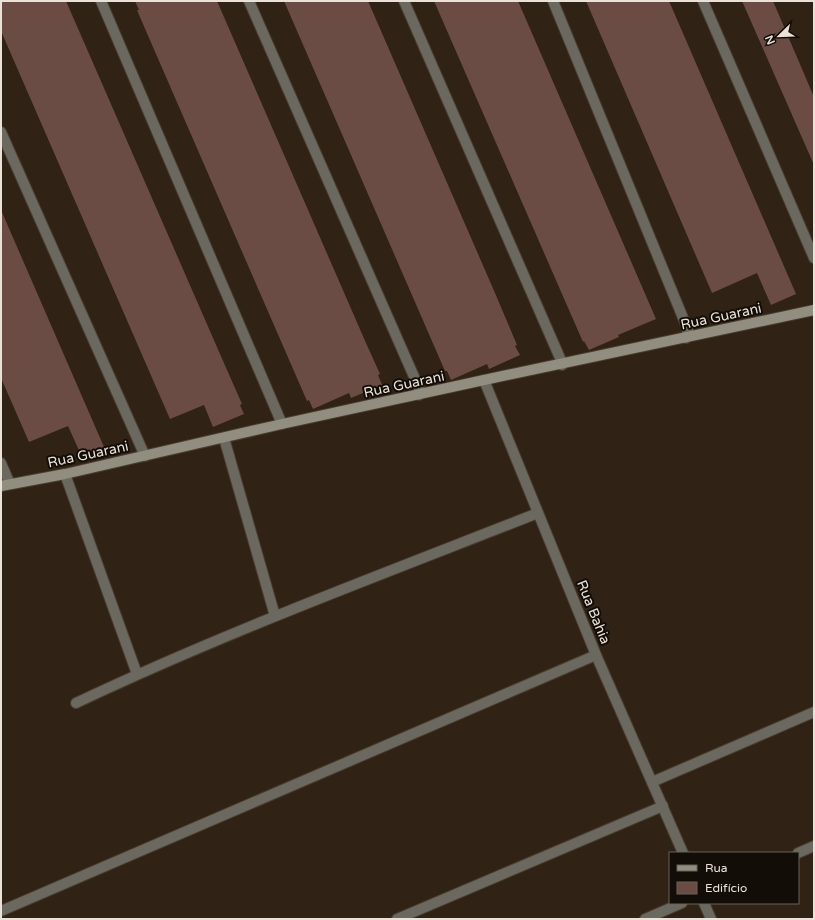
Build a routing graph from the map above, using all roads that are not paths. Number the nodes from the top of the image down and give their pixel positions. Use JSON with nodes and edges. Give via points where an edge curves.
{"nodes":[{"id":1,"x":101,"y":1,"type":"edge"},
{"id":2,"x":249,"y":1,"type":"edge"},
{"id":3,"x":404,"y":1,"type":"edge"},
{"id":4,"x":552,"y":1,"type":"edge"},
{"id":5,"x":703,"y":1,"type":"edge"},
{"id":6,"x":1,"y":132,"type":"edge"},
{"id":7,"x":814,"y":258,"type":"edge"},
{"id":8,"x":814,"y":310,"type":"edge"},
{"id":9,"x":686,"y":338,"type":"junction"},
{"id":10,"x":562,"y":364,"type":"junction"},
{"id":11,"x":484,"y":380,"type":"junction"},
{"id":12,"x":419,"y":395,"type":"junction"},
{"id":13,"x":282,"y":424,"type":"junction"},
{"id":14,"x":224,"y":438,"type":"junction"},
{"id":15,"x":145,"y":456,"type":"junction"},
{"id":16,"x":1,"y":463,"type":"edge"},
{"id":17,"x":65,"y":474,"type":"junction"},
{"id":18,"x":5,"y":485,"type":"edge"},
{"id":19,"x":538,"y":513,"type":"junction"},
{"id":20,"x":276,"y":616,"type":"junction"},
{"id":21,"x":596,"y":655,"type":"junction"},
{"id":22,"x":137,"y":674,"type":"junction"},
{"id":23,"x":76,"y":703,"type":"dead end"},
{"id":24,"x":814,"y":712,"type":"edge"},
{"id":25,"x":652,"y":782,"type":"junction"},
{"id":26,"x":663,"y":806,"type":"junction"},
{"id":27,"x":814,"y":846,"type":"edge"},
{"id":28,"x":683,"y":852,"type":"edge"},
{"id":29,"x":799,"y":853,"type":"edge"},
{"id":30,"x":680,"y":904,"type":"edge"},
{"id":31,"x":704,"y":904,"type":"edge"},
{"id":32,"x":1,"y":911,"type":"edge"},
{"id":33,"x":397,"y":919,"type":"edge"},
{"id":34,"x":645,"y":919,"type":"edge"},
{"id":35,"x":711,"y":919,"type":"edge"}],
"edges":[{"from":1,"to":13,"type":"street"},
{"from":2,"to":12,"type":"street","via":[[419,388]]},
{"from":3,"to":10,"type":"street"},
{"from":4,"to":9,"type":"street","via":[[688,330]]},
{"from":5,"to":7,"type":"street"},
{"from":6,"to":15,"type":"street"},
{"from":8,"to":9,"type":"street","name":"Rua Guarani"},
{"from":9,"to":10,"type":"street","name":"Rua Guarani"},
{"from":10,"to":11,"type":"street","name":"Rua Guarani"},
{"from":11,"to":12,"type":"street","name":"Rua Guarani"},
{"from":11,"to":19,"type":"street","name":"Rua Bahia"},
{"from":12,"to":13,"type":"street","name":"Rua Guarani"},
{"from":13,"to":14,"type":"street","name":"Rua Guarani"},
{"from":14,"to":15,"type":"street","name":"Rua Guarani"},
{"from":14,"to":20,"type":"street"},
{"from":15,"to":17,"type":"street","name":"Rua Guarani"},
{"from":16,"to":18,"type":"street"},
{"from":17,"to":18,"type":"street","name":"Rua Guarani"},
{"from":17,"to":22,"type":"street"},
{"from":19,"to":20,"type":"street"},
{"from":19,"to":21,"type":"street","name":"Rua Bahia"},
{"from":20,"to":22,"type":"street"},
{"from":21,"to":25,"type":"street","name":"Rua Bahia"},
{"from":21,"to":32,"type":"street"},
{"from":22,"to":23,"type":"street"},
{"from":24,"to":25,"type":"street"},
{"from":25,"to":26,"type":"street","name":"Rua Bahia"},
{"from":26,"to":28,"type":"street","name":"Rua Bahia"},
{"from":26,"to":33,"type":"street"},
{"from":27,"to":29,"type":"street"},
{"from":30,"to":34,"type":"street"},
{"from":31,"to":35,"type":"street"}]}
